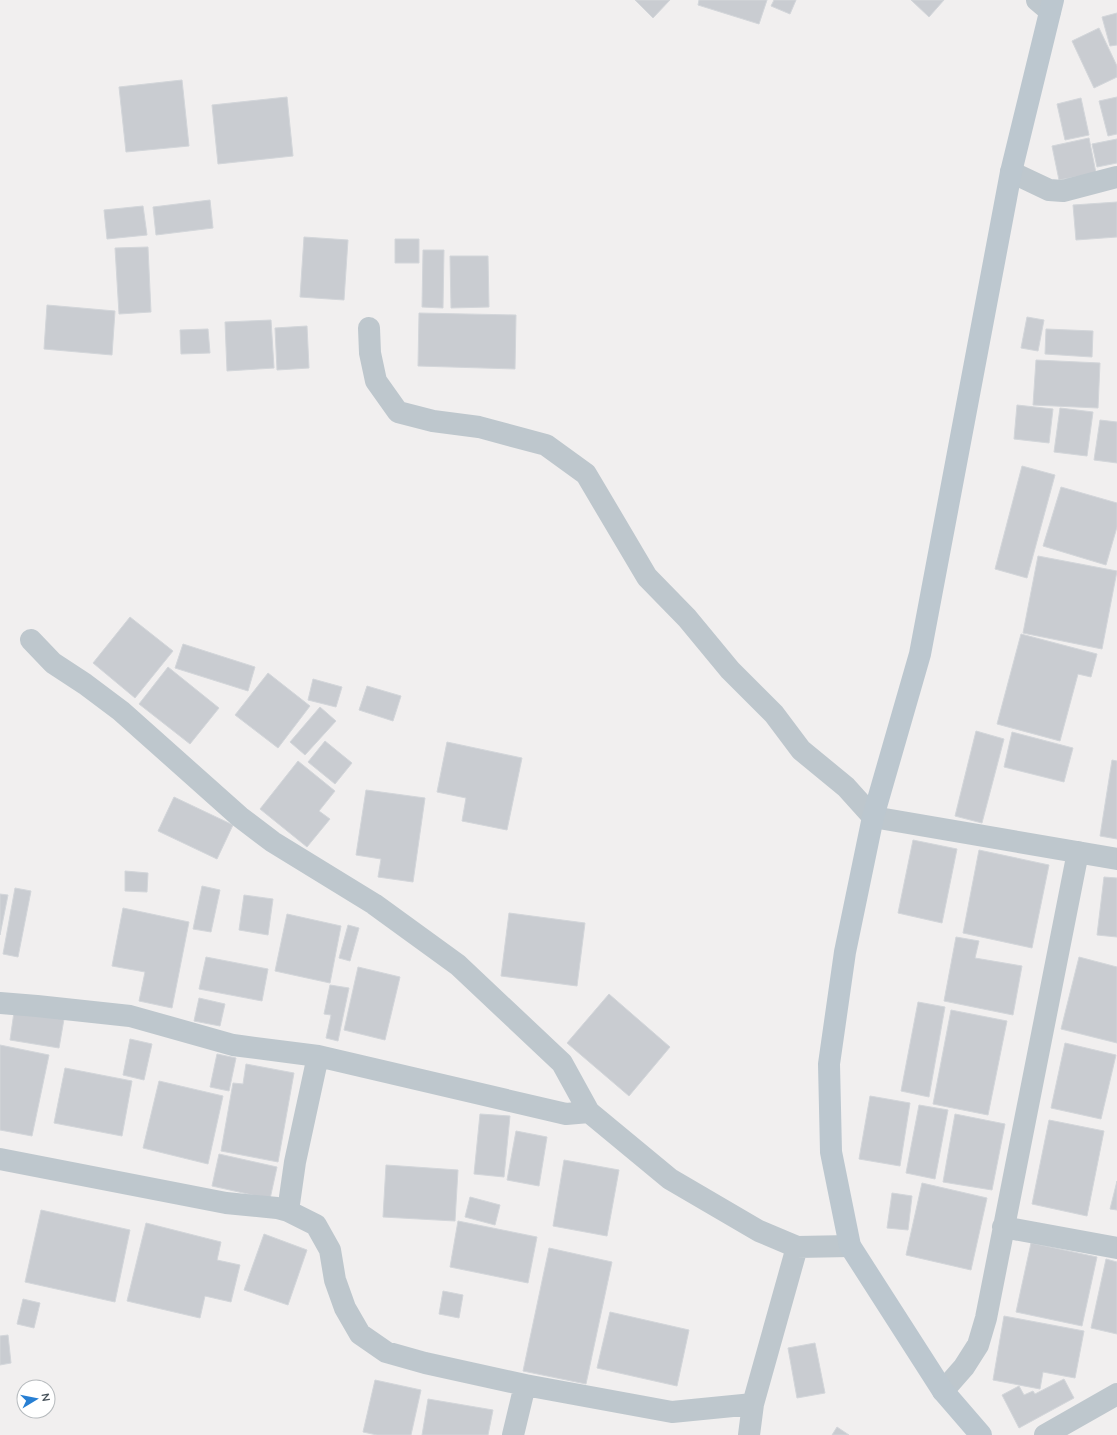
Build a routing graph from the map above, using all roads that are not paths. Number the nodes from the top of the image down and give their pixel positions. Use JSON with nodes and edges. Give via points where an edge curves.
{"nodes":[{"id":1,"x":1047,"y":4,"type":"edge"},
{"id":2,"x":1011,"y":172,"type":"junction"},
{"id":3,"x":1117,"y":177,"type":"edge"},
{"id":4,"x":369,"y":328,"type":"dead end"},
{"id":5,"x":31,"y":640,"type":"dead end"},
{"id":6,"x":873,"y":817,"type":"junction"},
{"id":7,"x":1078,"y":852,"type":"junction"},
{"id":8,"x":1117,"y":859,"type":"edge"},
{"id":9,"x":0,"y":1003,"type":"edge"},
{"id":10,"x":318,"y":1056,"type":"junction"},
{"id":11,"x":589,"y":1112,"type":"junction"},
{"id":12,"x":0,"y":1159,"type":"edge"},
{"id":13,"x":288,"y":1211,"type":"junction"},
{"id":14,"x":1003,"y":1226,"type":"junction"},
{"id":15,"x":850,"y":1246,"type":"junction"},
{"id":16,"x":797,"y":1247,"type":"junction"},
{"id":17,"x":1117,"y":1248,"type":"edge"},
{"id":18,"x":525,"y":1385,"type":"junction"},
{"id":19,"x":943,"y":1391,"type":"junction"},
{"id":20,"x":1117,"y":1394,"type":"edge"},
{"id":21,"x":753,"y":1404,"type":"junction"},
{"id":22,"x":513,"y":1435,"type":"edge"},
{"id":23,"x":749,"y":1435,"type":"edge"},
{"id":24,"x":981,"y":1435,"type":"edge"},
{"id":25,"x":1045,"y":1435,"type":"edge"}],
"edges":[{"from":1,"to":2,"type":"street"},
{"from":2,"to":3,"type":"street","via":[[1049,190],[1063,191]]},
{"from":2,"to":6,"type":"street","via":[[920,654]]},
{"from":4,"to":6,"type":"street","via":[[370,353],[376,381],[398,412],[433,421],[479,427],[546,444],[586,474],[647,577],[687,618],[730,670],[774,714],[801,750],[846,787]]},
{"from":5,"to":11,"type":"street","via":[[53,663],[121,711],[240,817],[273,842],[374,904],[458,965],[562,1063]]},
{"from":6,"to":7,"type":"street"},
{"from":6,"to":15,"type":"street","via":[[845,952],[829,1064],[831,1152]]},
{"from":7,"to":8,"type":"street"},
{"from":7,"to":14,"type":"street"},
{"from":9,"to":10,"type":"street","via":[[130,1016],[233,1045]]},
{"from":10,"to":11,"type":"street","via":[[566,1114]]},
{"from":10,"to":13,"type":"street","via":[[295,1162]]},
{"from":11,"to":16,"type":"street","via":[[670,1179],[759,1231]]},
{"from":12,"to":13,"type":"street","via":[[219,1202]]},
{"from":13,"to":18,"type":"street","via":[[316,1225],[330,1250],[335,1280],[345,1308],[360,1334],[386,1352]]},
{"from":14,"to":17,"type":"street"},
{"from":14,"to":19,"type":"street","via":[[986,1318],[978,1345],[964,1367]]},
{"from":15,"to":16,"type":"street"},
{"from":15,"to":19,"type":"street"},
{"from":16,"to":21,"type":"street"},
{"from":18,"to":21,"type":"street","via":[[672,1412]]},
{"from":18,"to":22,"type":"street"},
{"from":19,"to":24,"type":"street"},
{"from":20,"to":25,"type":"street"},
{"from":21,"to":23,"type":"street"}]}
